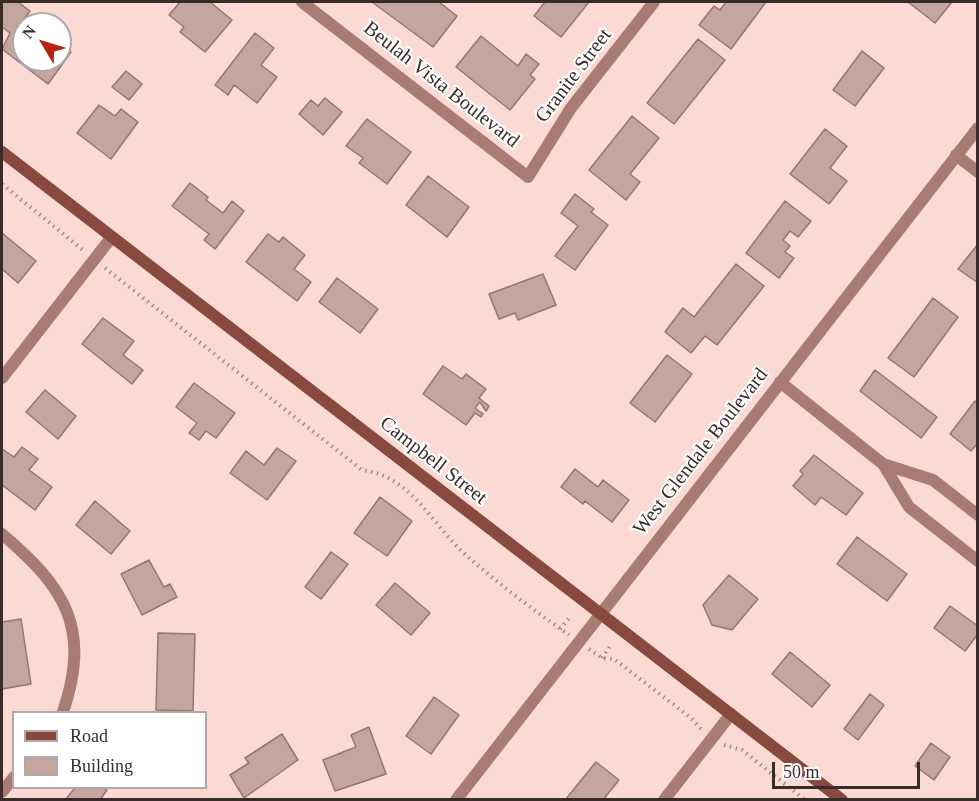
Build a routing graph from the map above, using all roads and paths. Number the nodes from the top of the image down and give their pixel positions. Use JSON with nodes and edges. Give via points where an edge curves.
{"nodes":[{"id":1,"x":302,"y":2,"type":"edge"},
{"id":2,"x":654,"y":2,"type":"edge"},
{"id":3,"x":978,"y":128,"type":"edge"},
{"id":4,"x":2,"y":152,"type":"edge"},
{"id":5,"x":956,"y":155,"type":"junction"},
{"id":6,"x":978,"y":172,"type":"edge"},
{"id":7,"x":528,"y":177,"type":"joint"},
{"id":8,"x":2,"y":184,"type":"edge"},
{"id":9,"x":111,"y":238,"type":"junction"},
{"id":10,"x":94,"y":259,"type":"junction"},
{"id":11,"x":2,"y":378,"type":"edge"},
{"id":12,"x":780,"y":382,"type":"junction"},
{"id":13,"x":883,"y":464,"type":"junction"},
{"id":14,"x":978,"y":515,"type":"edge"},
{"id":15,"x":2,"y":534,"type":"edge"},
{"id":16,"x":978,"y":561,"type":"edge"},
{"id":17,"x":600,"y":615,"type":"junction"},
{"id":18,"x":571,"y":616,"type":"dead end"},
{"id":19,"x":560,"y":629,"type":"junction"},
{"id":20,"x":579,"y":642,"type":"junction"},
{"id":21,"x":610,"y":646,"type":"dead end"},
{"id":22,"x":602,"y":658,"type":"junction"},
{"id":23,"x":63,"y":711,"type":"edge"},
{"id":24,"x":731,"y":714,"type":"junction"},
{"id":25,"x":713,"y":737,"type":"junction"},
{"id":26,"x":12,"y":780,"type":"edge"},
{"id":27,"x":2,"y":792,"type":"edge"},
{"id":28,"x":456,"y":800,"type":"edge"},
{"id":29,"x":664,"y":800,"type":"edge"},
{"id":30,"x":805,"y":800,"type":"edge"},
{"id":31,"x":842,"y":800,"type":"edge"}],
"edges":[{"from":1,"to":7,"type":"street","name":"Beulah Vista Boulevard"},
{"from":2,"to":7,"type":"street","name":"Granite Street","via":[[571,108]]},
{"from":3,"to":5,"type":"street","name":"West Glendale Boulevard"},
{"from":4,"to":9,"type":"main road","name":"Campbell Street"},
{"from":5,"to":6,"type":"street"},
{"from":5,"to":12,"type":"street","name":"West Glendale Boulevard"},
{"from":8,"to":10,"type":"path"},
{"from":9,"to":10,"type":"street"},
{"from":9,"to":17,"type":"main road","name":"Campbell Street"},
{"from":10,"to":11,"type":"street"},
{"from":10,"to":19,"type":"path","via":[[362,470],[384,473],[420,501],[445,536],[468,558]]},
{"from":12,"to":13,"type":"street"},
{"from":12,"to":17,"type":"street","name":"West Glendale Boulevard"},
{"from":13,"to":14,"type":"street","via":[[933,480]]},
{"from":13,"to":16,"type":"street","via":[[909,507]]},
{"from":15,"to":23,"type":"street","via":[[45,576],[67,608],[75,648],[73,682]]},
{"from":17,"to":20,"type":"street","name":"West Glendale Boulevard"},
{"from":17,"to":24,"type":"main road","name":"Campbell Street"},
{"from":18,"to":19,"type":"path"},
{"from":19,"to":20,"type":"path"},
{"from":20,"to":22,"type":"path"},
{"from":20,"to":28,"type":"street","name":"West Glendale Boulevard"},
{"from":21,"to":22,"type":"path"},
{"from":22,"to":25,"type":"path","via":[[614,659]]},
{"from":24,"to":25,"type":"street"},
{"from":24,"to":31,"type":"main road","name":"Campbell Street"},
{"from":25,"to":29,"type":"street"},
{"from":25,"to":30,"type":"path","via":[[741,750]]},
{"from":26,"to":27,"type":"street"}]}
